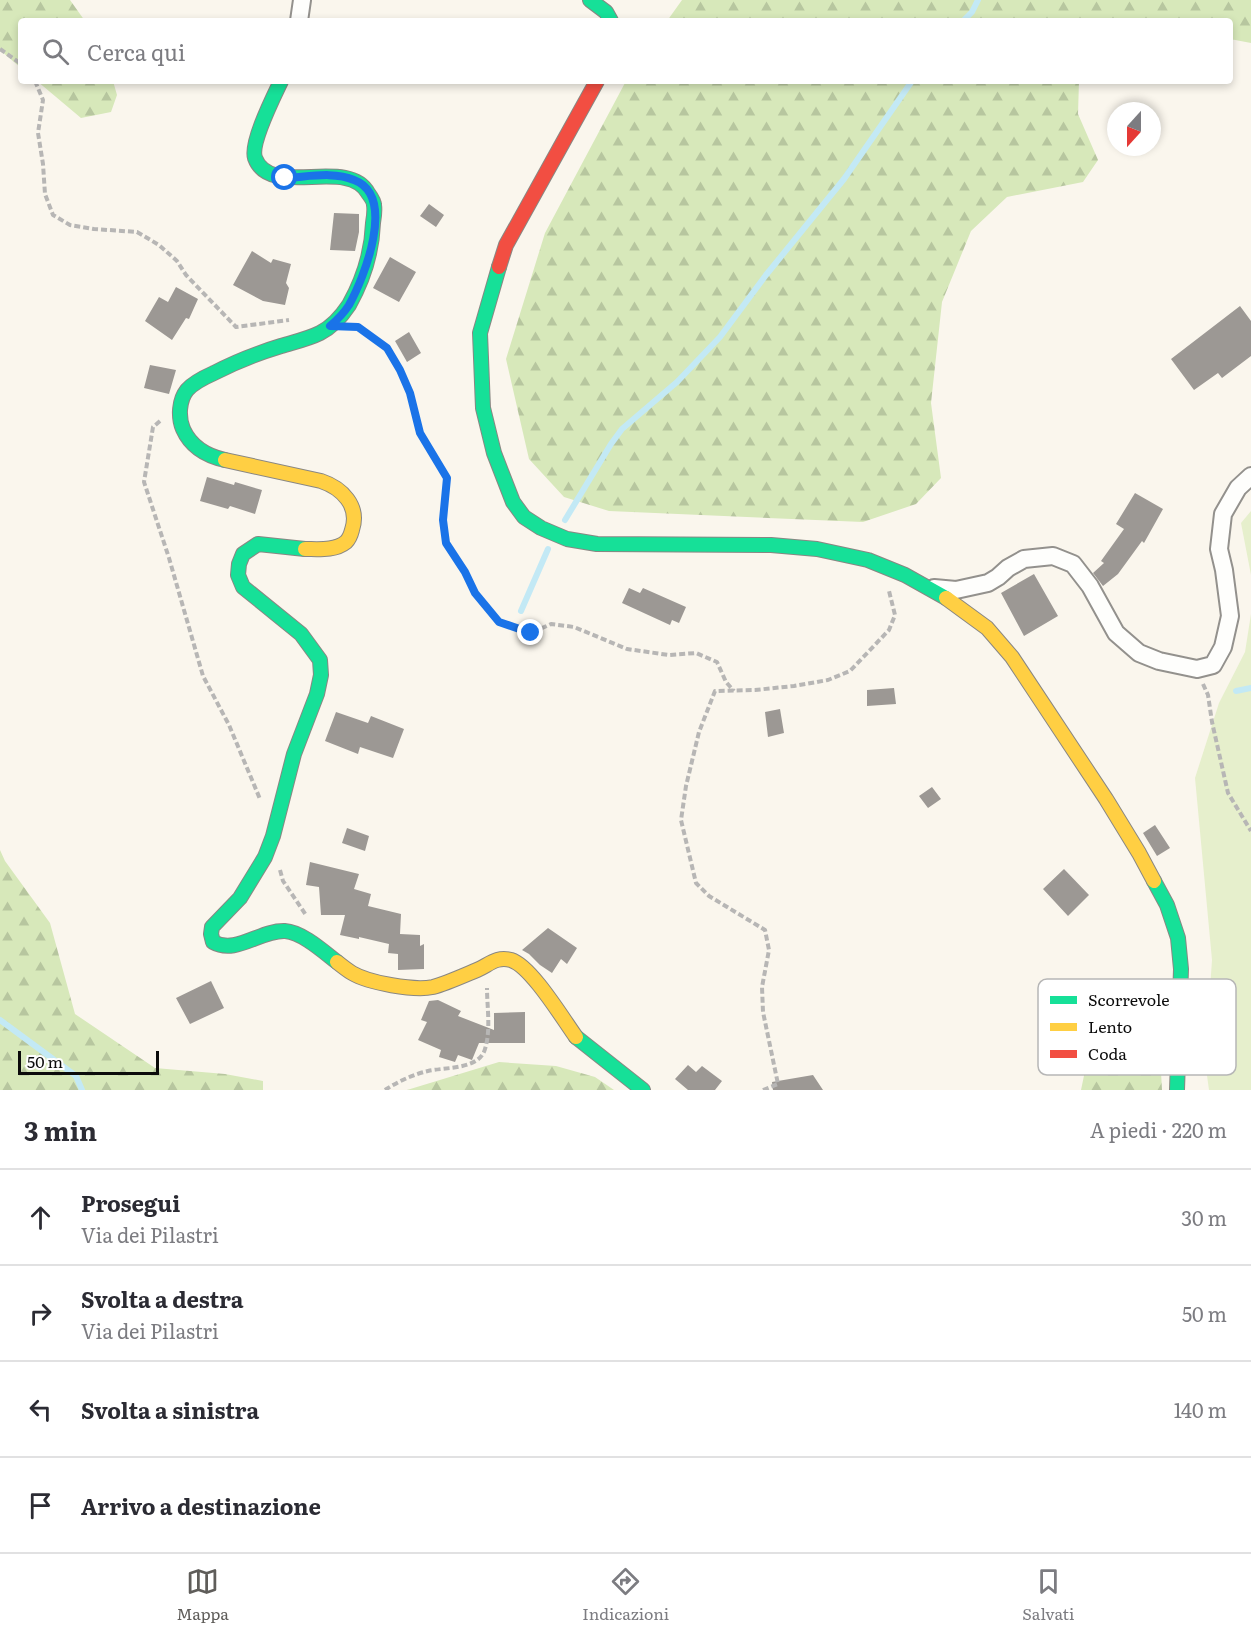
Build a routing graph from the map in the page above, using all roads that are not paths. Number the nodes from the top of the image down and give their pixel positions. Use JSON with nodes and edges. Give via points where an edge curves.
{"nodes":[{"id":1,"x":302,"y":0,"type":"edge"},
{"id":2,"x":590,"y":0,"type":"edge"},
{"id":3,"x":299,"y":18,"type":"edge"},
{"id":4,"x":609,"y":18,"type":"edge"},
{"id":5,"x":280,"y":84,"type":"edge"},
{"id":6,"x":595,"y":84,"type":"edge"},
{"id":7,"x":1251,"y":476,"type":"edge"},
{"id":8,"x":929,"y":588,"type":"junction"},
{"id":9,"x":1180,"y":979,"type":"edge"},
{"id":10,"x":1177,"y":1075,"type":"edge"},
{"id":11,"x":643,"y":1090,"type":"edge"},
{"id":12,"x":1177,"y":1090,"type":"edge"}],
"edges":[{"from":1,"to":3,"type":"street"},
{"from":2,"to":4,"type":"street"},
{"from":5,"to":11,"type":"street","via":[[254,153],[259,168],[285,178],[334,176],[366,187],[376,215],[369,254],[360,284],[347,308],[330,326],[206,375],[187,390],[182,401],[182,428],[205,454],[335,487],[349,500],[356,514],[348,540],[333,548],[259,544],[243,554],[239,564],[243,587],[301,634],[320,660],[321,675],[265,857],[240,897],[212,927],[213,942],[233,946],[286,931],[300,936],[353,974],[404,987],[433,987],[493,960],[510,960],[522,966],[576,1037]]},
{"from":6,"to":8,"type":"street","via":[[506,244],[480,333],[483,408],[494,453],[513,502],[524,517],[567,539],[597,544],[817,549],[868,560]]},
{"from":7,"to":8,"type":"street","via":[[1238,488],[1223,514],[1219,549],[1230,615],[1223,647],[1213,665],[1197,669],[1139,653],[1116,633],[1073,564],[1053,556],[1024,559],[988,583],[956,590]]},
{"from":8,"to":9,"type":"street","via":[[987,628],[1012,657],[1106,799],[1167,905],[1178,938]]},
{"from":10,"to":12,"type":"street"}]}
